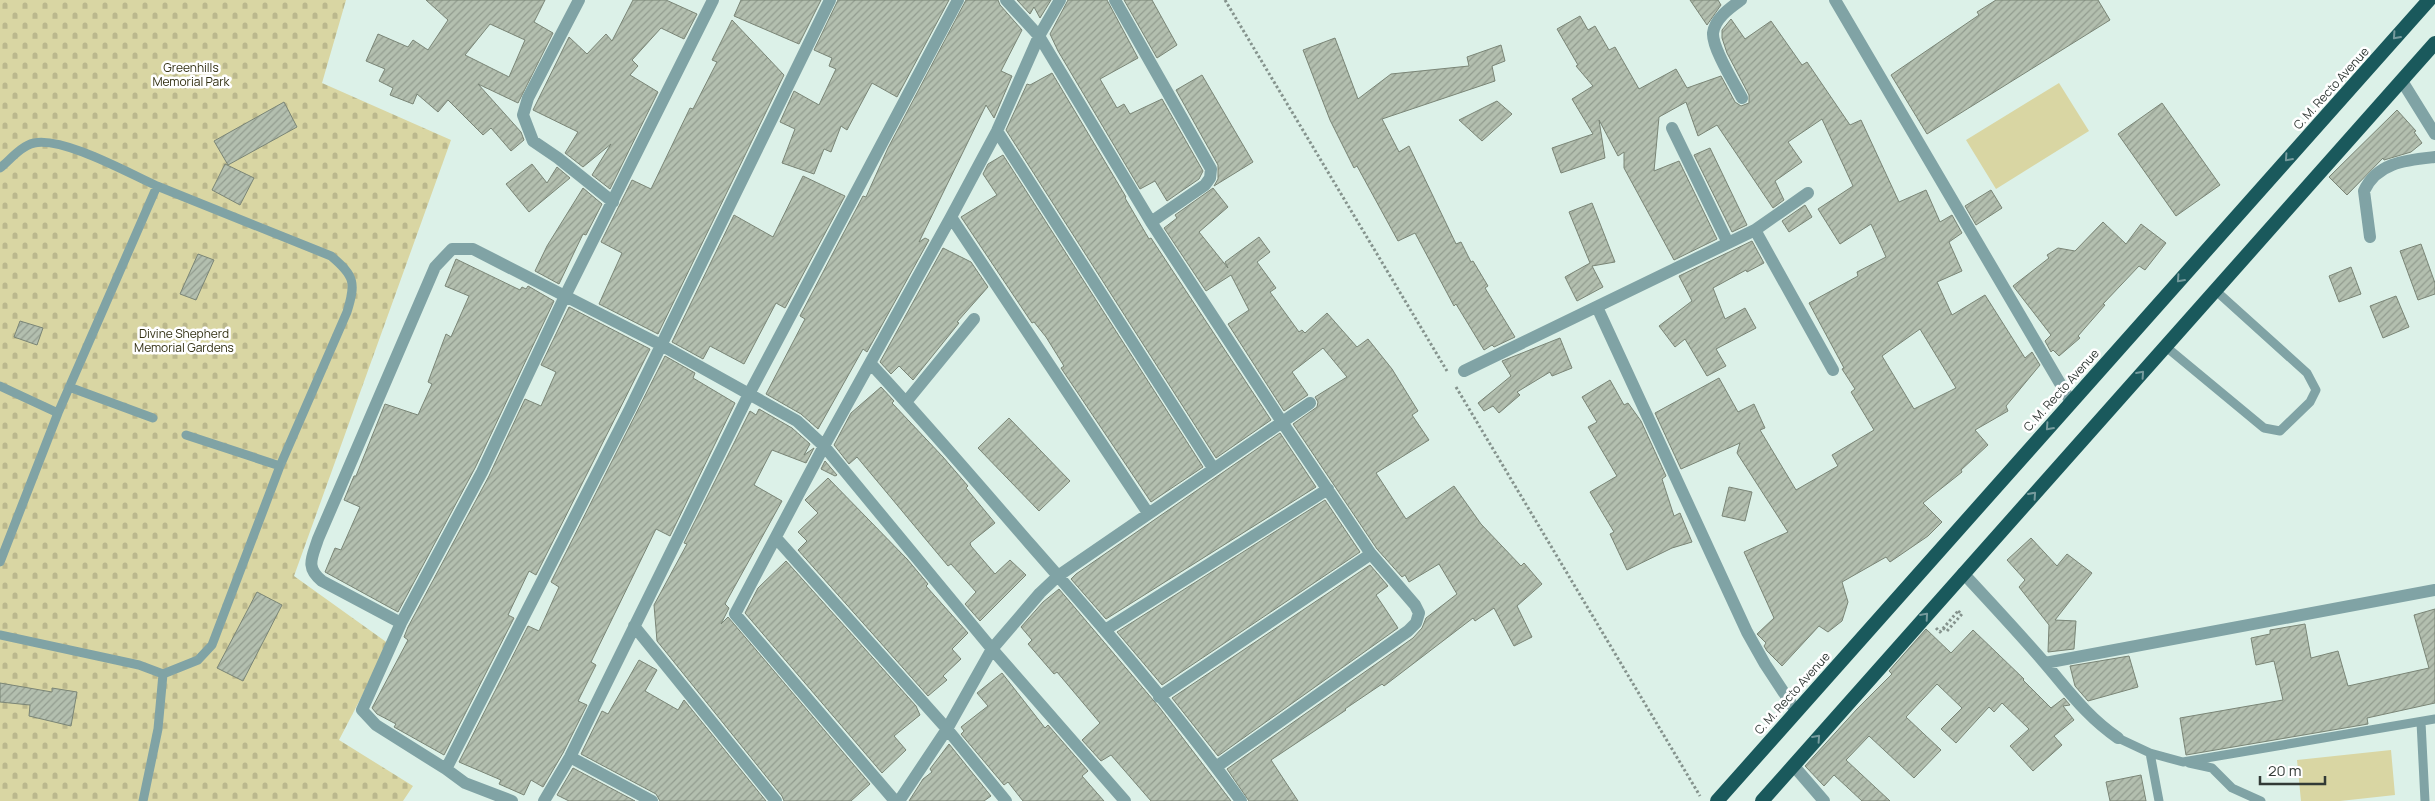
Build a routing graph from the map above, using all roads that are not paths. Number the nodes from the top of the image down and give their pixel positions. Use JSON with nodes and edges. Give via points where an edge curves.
{"nodes":[{"id":1,"x":579,"y":0,"type":"edge"},
{"id":2,"x":713,"y":0,"type":"edge"},
{"id":3,"x":830,"y":0,"type":"edge"},
{"id":4,"x":958,"y":0,"type":"edge"},
{"id":5,"x":1006,"y":0,"type":"edge"},
{"id":6,"x":1060,"y":0,"type":"edge"},
{"id":7,"x":1115,"y":0,"type":"edge"},
{"id":8,"x":1741,"y":0,"type":"edge"},
{"id":9,"x":1835,"y":0,"type":"edge"},
{"id":10,"x":2429,"y":0,"type":"edge"},
{"id":11,"x":1040,"y":36,"type":"junction"},
{"id":12,"x":2435,"y":43,"type":"edge"},
{"id":13,"x":2402,"y":81,"type":"junction"},
{"id":14,"x":1742,"y":98,"type":"dead end"},
{"id":15,"x":1672,"y":128,"type":"dead end"},
{"id":16,"x":996,"y":132,"type":"junction"},
{"id":17,"x":2435,"y":134,"type":"edge"},
{"id":18,"x":2435,"y":157,"type":"edge"},
{"id":19,"x":0,"y":168,"type":"edge"},
{"id":20,"x":157,"y":186,"type":"junction"},
{"id":21,"x":1808,"y":193,"type":"dead end"},
{"id":22,"x":613,"y":202,"type":"junction"},
{"id":23,"x":952,"y":217,"type":"junction"},
{"id":24,"x":1151,"y":222,"type":"junction"},
{"id":25,"x":1755,"y":230,"type":"junction"},
{"id":26,"x":2370,"y":238,"type":"dead end"},
{"id":27,"x":1728,"y":243,"type":"junction"},
{"id":28,"x":2215,"y":290,"type":"junction"},
{"id":29,"x":564,"y":296,"type":"junction"},
{"id":30,"x":1596,"y":307,"type":"junction"},
{"id":31,"x":974,"y":319,"type":"dead end"},
{"id":32,"x":660,"y":345,"type":"junction"},
{"id":33,"x":2165,"y":346,"type":"junction"},
{"id":34,"x":870,"y":363,"type":"junction"},
{"id":35,"x":1833,"y":370,"type":"dead end"},
{"id":36,"x":1464,"y":371,"type":"dead end"},
{"id":37,"x":0,"y":386,"type":"edge"},
{"id":38,"x":69,"y":388,"type":"junction"},
{"id":39,"x":749,"y":394,"type":"junction"},
{"id":40,"x":906,"y":402,"type":"junction"},
{"id":41,"x":2071,"y":402,"type":"junction"},
{"id":42,"x":1310,"y":403,"type":"dead end"},
{"id":43,"x":58,"y":413,"type":"junction"},
{"id":44,"x":153,"y":418,"type":"dead end"},
{"id":45,"x":1282,"y":422,"type":"junction"},
{"id":46,"x":186,"y":435,"type":"dead end"},
{"id":47,"x":824,"y":446,"type":"junction"},
{"id":48,"x":280,"y":466,"type":"junction"},
{"id":49,"x":1213,"y":468,"type":"junction"},
{"id":50,"x":1328,"y":489,"type":"junction"},
{"id":51,"x":1148,"y":513,"type":"junction"},
{"id":52,"x":776,"y":538,"type":"junction"},
{"id":53,"x":1371,"y":554,"type":"junction"},
{"id":54,"x":0,"y":562,"type":"edge"},
{"id":55,"x":1963,"y":573,"type":"junction"},
{"id":56,"x":1058,"y":576,"type":"junction"},
{"id":57,"x":2435,"y":590,"type":"edge"},
{"id":58,"x":401,"y":623,"type":"junction"},
{"id":59,"x":634,"y":626,"type":"junction"},
{"id":60,"x":1105,"y":630,"type":"junction"},
{"id":61,"x":0,"y":635,"type":"edge"},
{"id":62,"x":992,"y":649,"type":"junction"},
{"id":63,"x":2045,"y":663,"type":"junction"},
{"id":64,"x":163,"y":674,"type":"junction"},
{"id":65,"x":1159,"y":697,"type":"junction"},
{"id":66,"x":1796,"y":711,"type":"junction"},
{"id":67,"x":2435,"y":719,"type":"edge"},
{"id":68,"x":2421,"y":722,"type":"junction"},
{"id":69,"x":947,"y":729,"type":"junction"},
{"id":70,"x":2118,"y":738,"type":"joint"},
{"id":71,"x":2150,"y":753,"type":"junction"},
{"id":72,"x":570,"y":757,"type":"junction"},
{"id":73,"x":2183,"y":762,"type":"junction"},
{"id":74,"x":1793,"y":765,"type":"junction"},
{"id":75,"x":1216,"y":767,"type":"junction"},
{"id":76,"x":446,"y":769,"type":"junction"},
{"id":77,"x":143,"y":801,"type":"edge"},
{"id":78,"x":512,"y":801,"type":"edge"},
{"id":79,"x":544,"y":801,"type":"edge"},
{"id":80,"x":652,"y":801,"type":"edge"},
{"id":81,"x":776,"y":801,"type":"edge"},
{"id":82,"x":895,"y":801,"type":"edge"},
{"id":83,"x":899,"y":801,"type":"edge"},
{"id":84,"x":1006,"y":801,"type":"edge"},
{"id":85,"x":1125,"y":801,"type":"edge"},
{"id":86,"x":1241,"y":801,"type":"edge"},
{"id":87,"x":1717,"y":801,"type":"edge"},
{"id":88,"x":1762,"y":801,"type":"edge"},
{"id":89,"x":1824,"y":801,"type":"edge"},
{"id":90,"x":2159,"y":801,"type":"edge"},
{"id":91,"x":2261,"y":801,"type":"edge"},
{"id":92,"x":2425,"y":801,"type":"edge"}],
"edges":[{"from":1,"to":22,"type":"street","via":[[528,98],[524,121],[533,141]]},
{"from":2,"to":22,"type":"street"},
{"from":3,"to":32,"type":"street"},
{"from":4,"to":39,"type":"street"},
{"from":5,"to":11,"type":"street"},
{"from":6,"to":11,"type":"street"},
{"from":7,"to":24,"type":"street","via":[[1211,169],[1205,185]]},
{"from":8,"to":14,"type":"street","via":[[1719,20],[1713,32],[1714,43]]},
{"from":9,"to":41,"type":"street"},
{"from":10,"to":41,"type":"highway","name":"C. M. Recto Avenue","one_way":true},
{"from":11,"to":16,"type":"street"},
{"from":11,"to":24,"type":"street"},
{"from":12,"to":13,"type":"highway"},
{"from":13,"to":17,"type":"street"},
{"from":13,"to":28,"type":"highway"},
{"from":15,"to":27,"type":"street"},
{"from":16,"to":23,"type":"street"},
{"from":16,"to":49,"type":"street"},
{"from":18,"to":26,"type":"street","via":[[2396,162],[2372,178],[2364,191]]},
{"from":19,"to":20,"type":"lane","via":[[32,144],[50,142],[72,148]]},
{"from":20,"to":38,"type":"lane"},
{"from":20,"to":48,"type":"lane","via":[[331,256],[344,266],[350,277],[354,289],[347,312]]},
{"from":21,"to":25,"type":"street"},
{"from":22,"to":29,"type":"street"},
{"from":23,"to":34,"type":"street"},
{"from":23,"to":51,"type":"street"},
{"from":24,"to":45,"type":"street"},
{"from":25,"to":27,"type":"street"},
{"from":25,"to":35,"type":"street"},
{"from":27,"to":30,"type":"street"},
{"from":28,"to":33,"type":"highway"},
{"from":28,"to":33,"type":"lane","via":[[2307,373],[2316,390],[2310,402],[2280,431],[2264,428]]},
{"from":29,"to":32,"type":"street"},
{"from":29,"to":58,"type":"street","via":[[482,472]]},
{"from":29,"to":58,"type":"street","via":[[473,249],[452,249],[435,266],[318,539],[310,565],[313,574],[328,585]]},
{"from":30,"to":36,"type":"street"},
{"from":30,"to":66,"type":"street","via":[[1747,632]]},
{"from":31,"to":40,"type":"street"},
{"from":32,"to":39,"type":"street"},
{"from":32,"to":76,"type":"street"},
{"from":55,"to":33,"type":"highway","one_way":true},
{"from":34,"to":40,"type":"street"},
{"from":34,"to":47,"type":"street"},
{"from":37,"to":43,"type":"lane"},
{"from":38,"to":43,"type":"lane"},
{"from":38,"to":44,"type":"lane"},
{"from":39,"to":47,"type":"street","via":[[797,421]]},
{"from":39,"to":59,"type":"street"},
{"from":40,"to":56,"type":"street"},
{"from":41,"to":66,"type":"highway","name":"C. M. Recto Avenue","one_way":true},
{"from":42,"to":45,"type":"street"},
{"from":43,"to":54,"type":"lane"},
{"from":45,"to":49,"type":"street"},
{"from":45,"to":50,"type":"street"},
{"from":46,"to":48,"type":"lane"},
{"from":47,"to":52,"type":"street"},
{"from":47,"to":62,"type":"street"},
{"from":48,"to":64,"type":"lane","via":[[212,645],[198,660]]},
{"from":49,"to":51,"type":"street"},
{"from":50,"to":53,"type":"street"},
{"from":50,"to":60,"type":"street"},
{"from":51,"to":56,"type":"street"},
{"from":52,"to":69,"type":"street"},
{"from":52,"to":82,"type":"street","via":[[735,614]]},
{"from":53,"to":65,"type":"street"},
{"from":53,"to":75,"type":"street","via":[[1415,605],[1419,613],[1416,622],[1408,631]]},
{"from":55,"to":63,"type":"street"},
{"from":74,"to":55,"type":"highway","one_way":true},
{"from":56,"to":60,"type":"street"},
{"from":56,"to":62,"type":"street"},
{"from":57,"to":63,"type":"street"},
{"from":58,"to":76,"type":"street","via":[[362,710],[376,725]]},
{"from":59,"to":72,"type":"street"},
{"from":59,"to":81,"type":"street"},
{"from":60,"to":65,"type":"street"},
{"from":61,"to":64,"type":"lane","via":[[139,665]]},
{"from":62,"to":69,"type":"street"},
{"from":62,"to":85,"type":"street"},
{"from":63,"to":70,"type":"street","via":[[2081,708]]},
{"from":64,"to":77,"type":"lane","via":[[158,729]]},
{"from":65,"to":75,"type":"street"},
{"from":66,"to":87,"type":"highway","name":"C. M. Recto Avenue"},
{"from":67,"to":68,"type":"lane"},
{"from":68,"to":73,"type":"lane"},
{"from":68,"to":92,"type":"lane"},
{"from":69,"to":83,"type":"street"},
{"from":69,"to":84,"type":"street"},
{"from":70,"to":71,"type":"lane"},
{"from":71,"to":73,"type":"lane"},
{"from":71,"to":90,"type":"lane"},
{"from":72,"to":79,"type":"street"},
{"from":72,"to":80,"type":"street"},
{"from":73,"to":91,"type":"lane","via":[[2212,768],[2232,788]]},
{"from":74,"to":88,"type":"highway"},
{"from":74,"to":89,"type":"street"},
{"from":75,"to":86,"type":"street"},
{"from":76,"to":78,"type":"street","via":[[478,790]]}]}
